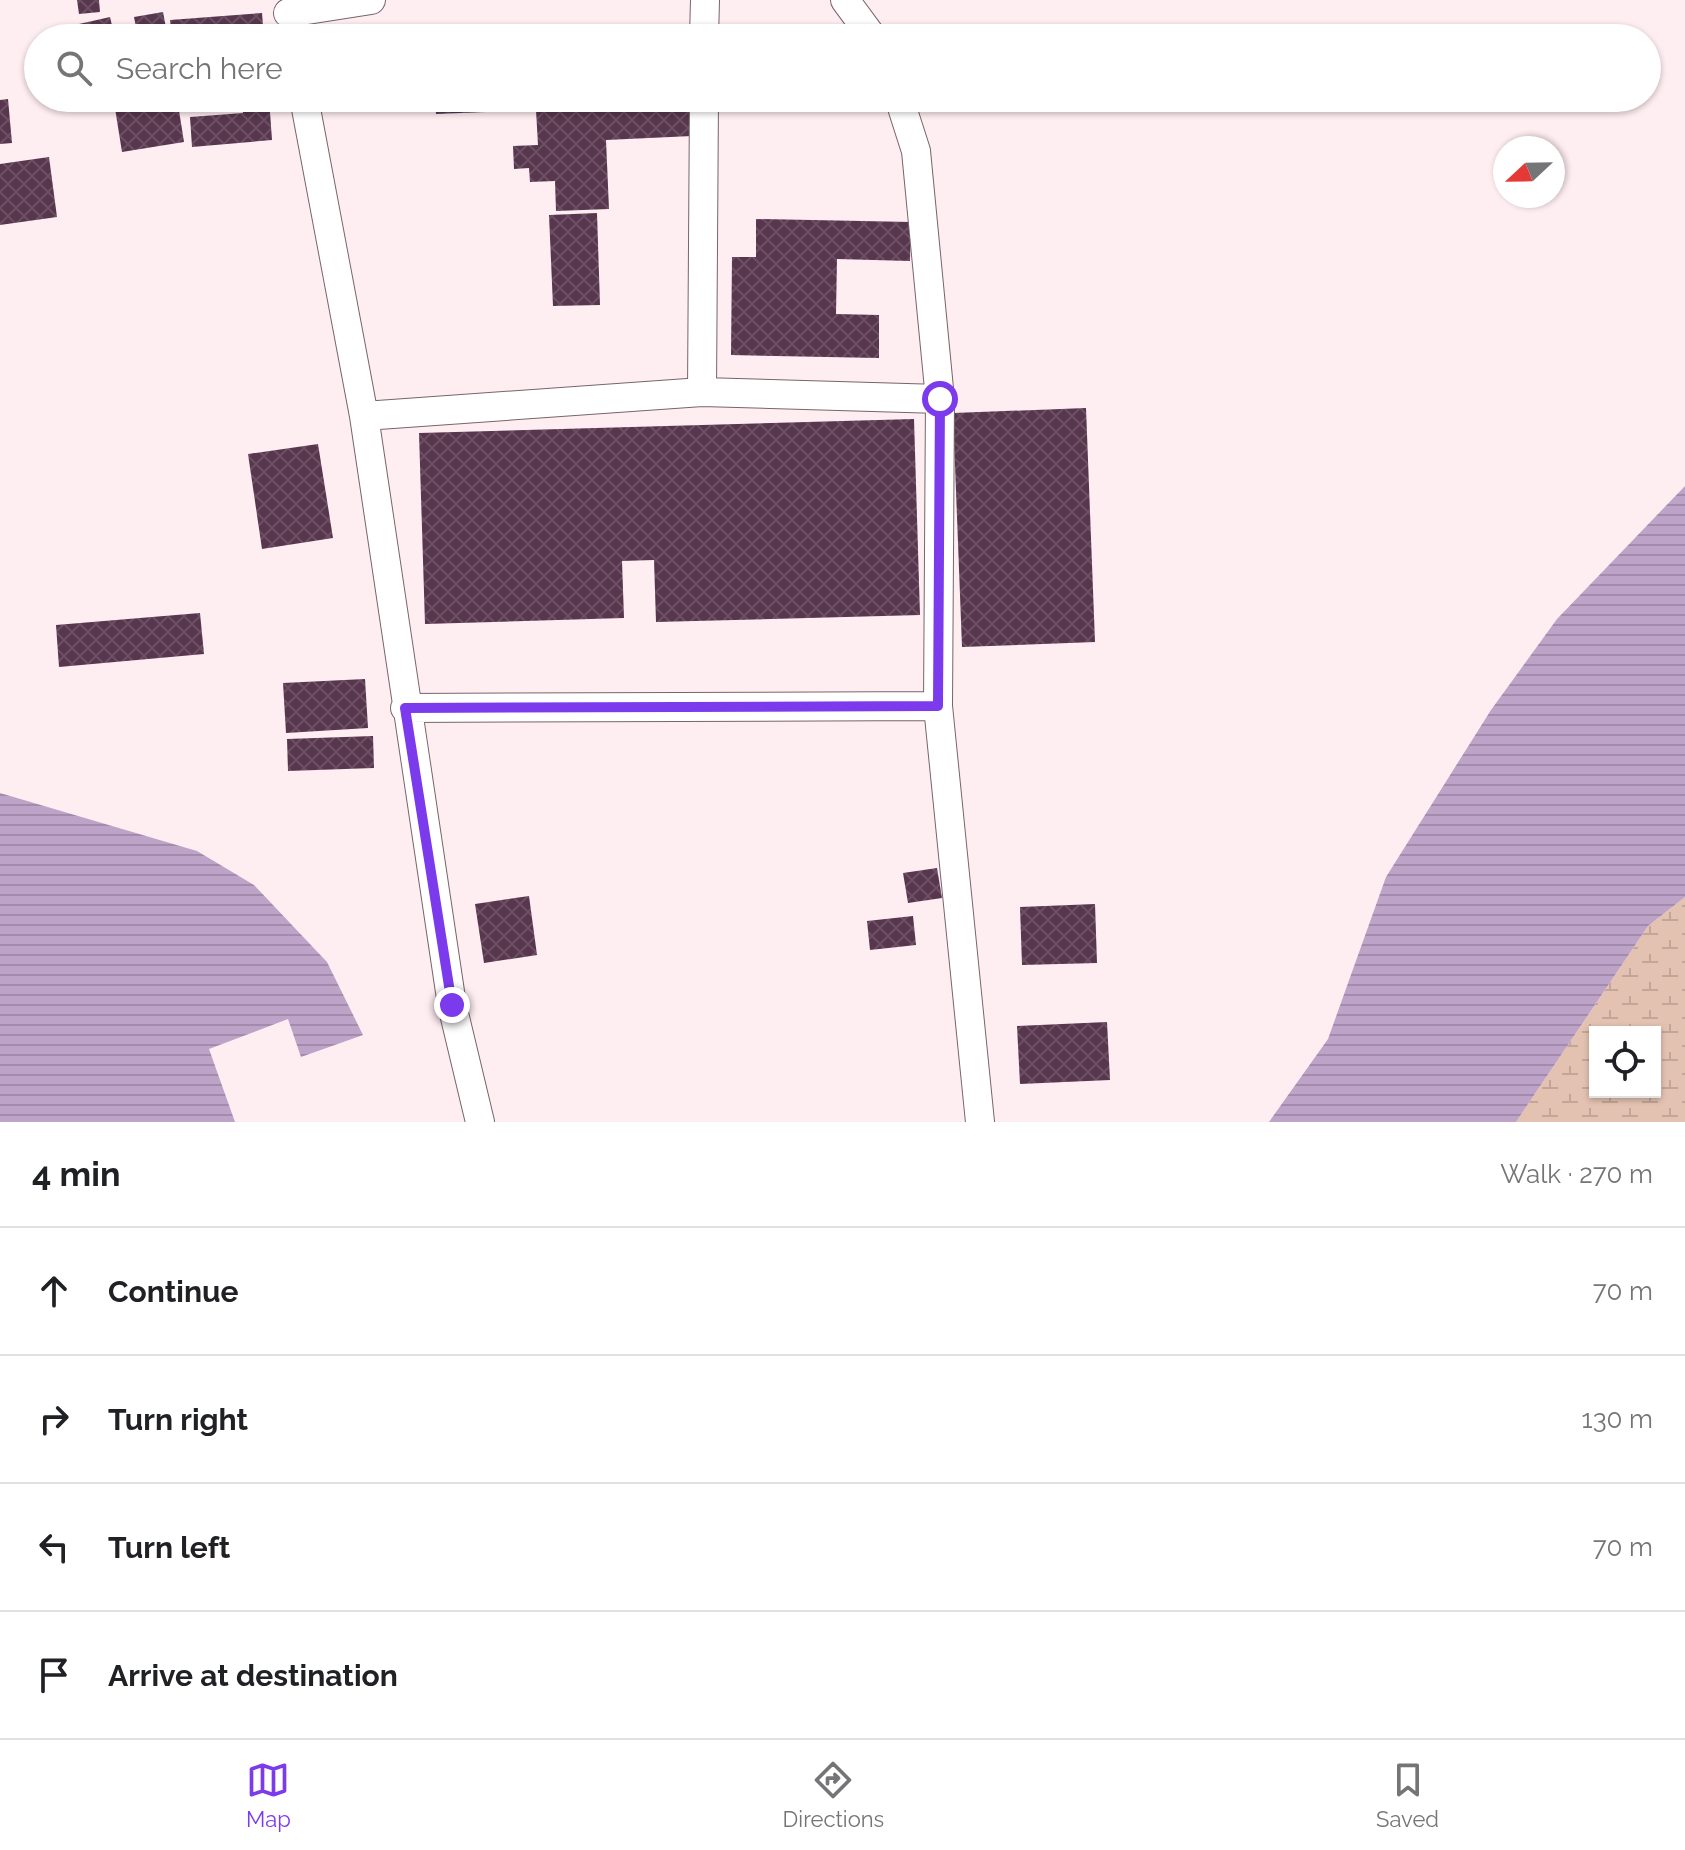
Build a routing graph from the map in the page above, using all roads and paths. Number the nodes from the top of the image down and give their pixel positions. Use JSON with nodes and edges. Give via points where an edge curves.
{"nodes":[{"id":1,"x":371,"y":0,"type":"edge"},
{"id":2,"x":705,"y":0,"type":"edge"},
{"id":3,"x":845,"y":0,"type":"edge"},
{"id":4,"x":288,"y":17,"type":"edge"},
{"id":5,"x":704,"y":24,"type":"edge"},
{"id":6,"x":863,"y":24,"type":"edge"},
{"id":7,"x":307,"y":112,"type":"edge"},
{"id":8,"x":704,"y":112,"type":"edge"},
{"id":9,"x":903,"y":112,"type":"edge"},
{"id":10,"x":702,"y":392,"type":"junction"},
{"id":11,"x":940,"y":399,"type":"junction"},
{"id":12,"x":364,"y":416,"type":"junction"},
{"id":13,"x":938,"y":706,"type":"junction"},
{"id":14,"x":405,"y":708,"type":"junction"},
{"id":15,"x":480,"y":1122,"type":"edge"},
{"id":16,"x":980,"y":1122,"type":"edge"}],
"edges":[{"from":1,"to":4,"type":"street"},
{"from":2,"to":5,"type":"street"},
{"from":3,"to":6,"type":"street"},
{"from":7,"to":12,"type":"street"},
{"from":8,"to":10,"type":"street"},
{"from":9,"to":11,"type":"street","via":[[916,151]]},
{"from":10,"to":11,"type":"street"},
{"from":10,"to":12,"type":"street"},
{"from":11,"to":13,"type":"street"},
{"from":12,"to":14,"type":"street"},
{"from":13,"to":14,"type":"street"},
{"from":13,"to":16,"type":"street"},
{"from":14,"to":15,"type":"street","via":[[452,1005]]}]}
